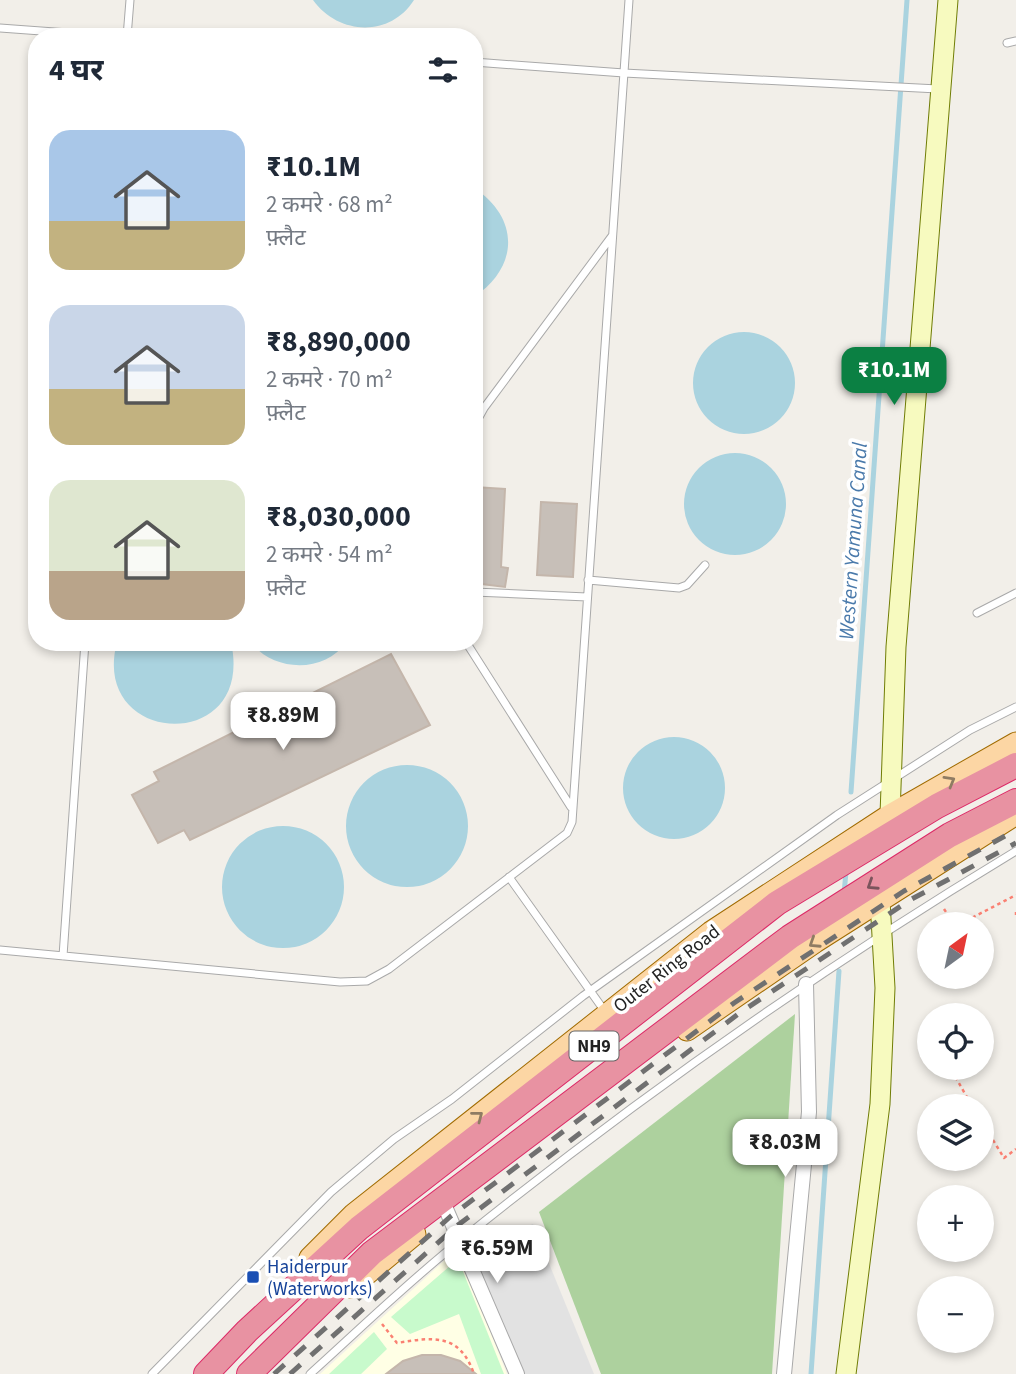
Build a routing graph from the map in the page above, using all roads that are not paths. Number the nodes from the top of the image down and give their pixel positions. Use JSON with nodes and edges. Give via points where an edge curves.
{"nodes":[{"id":1,"x":130,"y":0,"type":"edge"},
{"id":2,"x":629,"y":0,"type":"edge"},
{"id":3,"x":948,"y":0,"type":"edge"},
{"id":4,"x":0,"y":28,"type":"edge"},
{"id":5,"x":126,"y":28,"type":"edge"},
{"id":6,"x":28,"y":30,"type":"edge"},
{"id":7,"x":1016,"y":41,"type":"edge"},
{"id":8,"x":1007,"y":43,"type":"dead end"},
{"id":9,"x":483,"y":63,"type":"edge"},
{"id":10,"x":624,"y":73,"type":"junction"},
{"id":11,"x":943,"y":89,"type":"junction"},
{"id":12,"x":612,"y":235,"type":"junction"},
{"id":13,"x":483,"y":410,"type":"edge"},
{"id":14,"x":705,"y":565,"type":"dead end"},
{"id":15,"x":588,"y":579,"type":"junction"},
{"id":16,"x":483,"y":592,"type":"edge"},
{"id":17,"x":1016,"y":593,"type":"edge"},
{"id":18,"x":587,"y":597,"type":"junction"},
{"id":19,"x":977,"y":613,"type":"dead end"},
{"id":20,"x":84,"y":651,"type":"edge"},
{"id":21,"x":472,"y":651,"type":"edge"},
{"id":22,"x":1016,"y":706,"type":"edge"},
{"id":23,"x":1016,"y":743,"type":"edge"},
{"id":24,"x":1016,"y":765,"type":"edge"},
{"id":25,"x":890,"y":780,"type":"junction"},
{"id":26,"x":1016,"y":801,"type":"edge"},
{"id":27,"x":572,"y":808,"type":"junction"},
{"id":28,"x":1016,"y":814,"type":"edge"},
{"id":29,"x":890,"y":815,"type":"junction"},
{"id":30,"x":1016,"y":851,"type":"edge"},
{"id":31,"x":509,"y":877,"type":"junction"},
{"id":32,"x":880,"y":901,"type":"junction"},
{"id":33,"x":881,"y":936,"type":"junction"},
{"id":34,"x":0,"y":950,"type":"edge"},
{"id":35,"x":62,"y":956,"type":"junction"},
{"id":36,"x":806,"y":984,"type":"junction"},
{"id":37,"x":590,"y":991,"type":"junction"},
{"id":38,"x":606,"y":1014,"type":"junction"},
{"id":39,"x":446,"y":1209,"type":"junction"},
{"id":40,"x":459,"y":1241,"type":"junction"},
{"id":41,"x":152,"y":1374,"type":"edge"},
{"id":42,"x":190,"y":1374,"type":"edge"},
{"id":43,"x":206,"y":1374,"type":"edge"},
{"id":44,"x":249,"y":1374,"type":"edge"},
{"id":45,"x":260,"y":1374,"type":"edge"},
{"id":46,"x":310,"y":1374,"type":"edge"},
{"id":47,"x":517,"y":1374,"type":"edge"},
{"id":48,"x":784,"y":1374,"type":"edge"},
{"id":49,"x":846,"y":1374,"type":"edge"}],
"edges":[{"from":1,"to":5,"type":"lane"},
{"from":2,"to":10,"type":"lane"},
{"from":3,"to":11,"type":"street"},
{"from":4,"to":6,"type":"lane"},
{"from":7,"to":8,"type":"lane"},
{"from":9,"to":10,"type":"lane"},
{"from":10,"to":11,"type":"lane"},
{"from":10,"to":12,"type":"lane"},
{"from":11,"to":25,"type":"street","via":[[909,471]]},
{"from":12,"to":13,"type":"lane"},
{"from":12,"to":15,"type":"lane"},
{"from":14,"to":15,"type":"lane","via":[[679,588]]},
{"from":15,"to":18,"type":"lane"},
{"from":16,"to":18,"type":"lane"},
{"from":17,"to":19,"type":"lane"},
{"from":18,"to":27,"type":"lane"},
{"from":20,"to":35,"type":"lane"},
{"from":21,"to":27,"type":"lane"},
{"from":22,"to":25,"type":"lane"},
{"from":29,"to":23,"type":"main road","name":"Outer Ring Road","one_way":true},
{"from":24,"to":43,"type":"highway","name":"Outer Ring Road","number":"NH9","via":[[937,806],[777,903],[359,1228]]},
{"from":25,"to":29,"type":"street"},
{"from":25,"to":37,"type":"lane"},
{"from":26,"to":44,"type":"highway","number":"NH9","one_way":true,"via":[[950,835],[790,937],[372,1253]]},
{"from":27,"to":31,"type":"lane","via":[[567,833]]},
{"from":28,"to":32,"type":"main road"},
{"from":29,"to":38,"type":"main road","name":"Outer Ring Road","via":[[711,932]]},
{"from":30,"to":33,"type":"lane"},
{"from":31,"to":35,"type":"lane","via":[[367,981]]},
{"from":31,"to":37,"type":"lane"},
{"from":32,"to":33,"type":"street"},
{"from":32,"to":39,"type":"main road","one_way":true,"via":[[712,1012]]},
{"from":33,"to":36,"type":"lane"},
{"from":33,"to":49,"type":"street","via":[[885,988],[880,1104]]},
{"from":34,"to":35,"type":"lane"},
{"from":36,"to":40,"type":"lane","via":[[651,1093]]},
{"from":36,"to":48,"type":"street","via":[[809,1112]]},
{"from":37,"to":38,"type":"lane"},
{"from":37,"to":41,"type":"lane","via":[[331,1192]]},
{"from":42,"to":38,"type":"main road","name":"Outer Ring Road","one_way":true,"via":[[354,1214]]},
{"from":39,"to":40,"type":"street"},
{"from":39,"to":45,"type":"main road","via":[[346,1292]]},
{"from":40,"to":46,"type":"lane"},
{"from":40,"to":47,"type":"street"}]}
